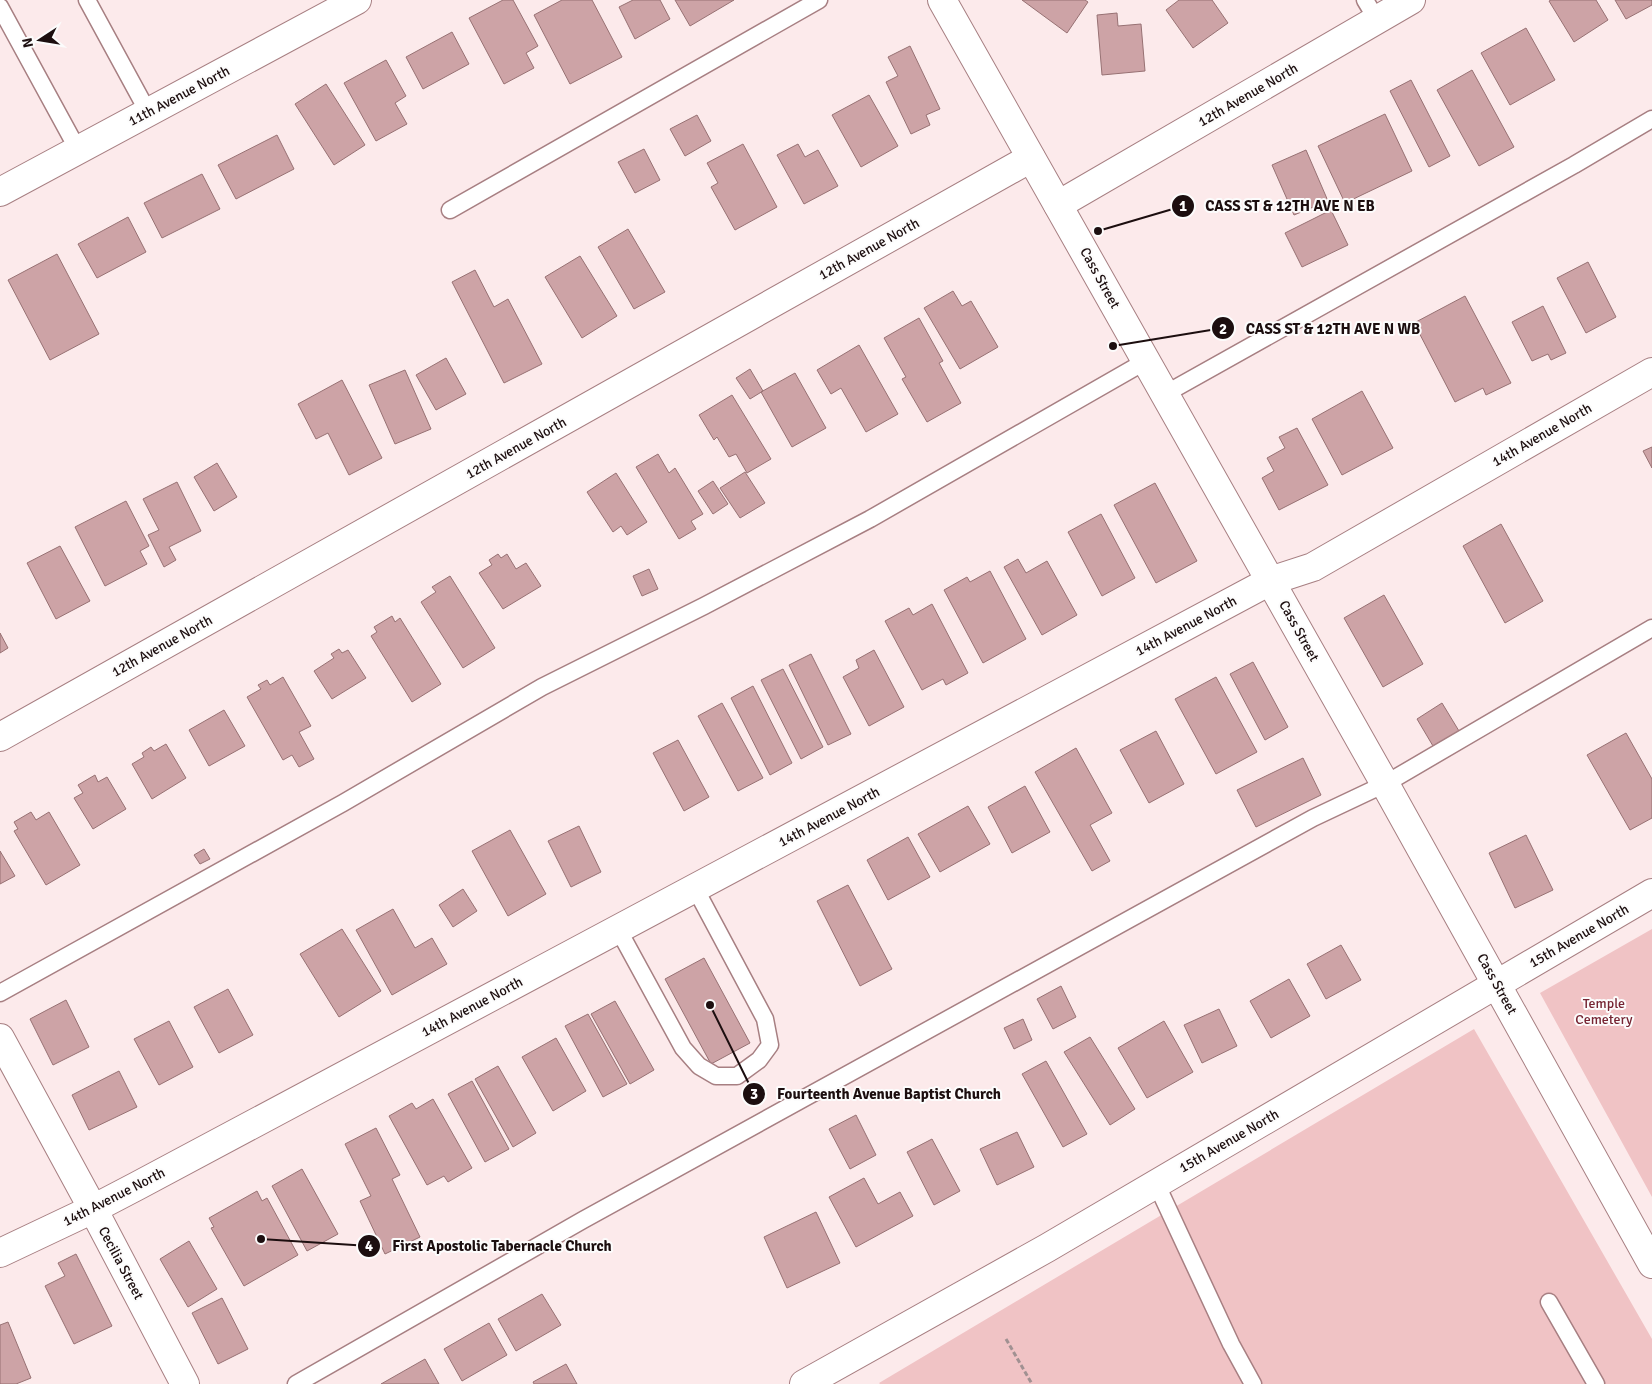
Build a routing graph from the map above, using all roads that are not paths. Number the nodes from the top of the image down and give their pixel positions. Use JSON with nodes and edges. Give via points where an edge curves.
{"nodes":[{"id":1,"x":87,"y":0,"type":"edge"},
{"id":2,"x":357,"y":0,"type":"edge"},
{"id":3,"x":819,"y":0,"type":"edge"},
{"id":4,"x":942,"y":0,"type":"edge"},
{"id":5,"x":1411,"y":0,"type":"edge"},
{"id":6,"x":0,"y":7,"type":"edge"},
{"id":7,"x":1371,"y":10,"type":"edge"},
{"id":8,"x":148,"y":112,"type":"junction"},
{"id":9,"x":1652,"y":119,"type":"edge"},
{"id":10,"x":78,"y":150,"type":"junction"},
{"id":11,"x":1031,"y":158,"type":"junction"},
{"id":12,"x":0,"y":192,"type":"edge"},
{"id":13,"x":1058,"y":205,"type":"junction"},
{"id":14,"x":450,"y":210,"type":"dead end"},
{"id":15,"x":1146,"y":361,"type":"junction"},
{"id":16,"x":1652,"y":372,"type":"edge"},
{"id":17,"x":1164,"y":394,"type":"junction"},
{"id":18,"x":1270,"y":581,"type":"junction"},
{"id":19,"x":1652,"y":628,"type":"edge"},
{"id":20,"x":0,"y":737,"type":"edge"},
{"id":21,"x":1385,"y":784,"type":"junction"},
{"id":22,"x":695,"y":888,"type":"junction"},
{"id":23,"x":1652,"y":893,"type":"edge"},
{"id":24,"x":618,"y":929,"type":"junction"},
{"id":25,"x":1496,"y":984,"type":"junction"},
{"id":26,"x":0,"y":993,"type":"edge"},
{"id":27,"x":0,"y":1038,"type":"edge"},
{"id":28,"x":1156,"y":1184,"type":"junction"},
{"id":29,"x":93,"y":1209,"type":"junction"},
{"id":30,"x":0,"y":1253,"type":"edge"},
{"id":31,"x":1652,"y":1264,"type":"edge"},
{"id":32,"x":1549,"y":1302,"type":"dead end"},
{"id":33,"x":185,"y":1384,"type":"edge"},
{"id":34,"x":296,"y":1384,"type":"edge"},
{"id":35,"x":804,"y":1384,"type":"edge"},
{"id":36,"x":1253,"y":1384,"type":"edge"},
{"id":37,"x":1595,"y":1384,"type":"edge"}],
"edges":[{"from":1,"to":8,"type":"lane"},
{"from":2,"to":8,"type":"street","name":"11th Avenue North"},
{"from":3,"to":14,"type":"lane"},
{"from":4,"to":11,"type":"street","name":"Cass Street"},
{"from":5,"to":7,"type":"street","name":"12th Avenue North"},
{"from":6,"to":10,"type":"lane"},
{"from":7,"to":13,"type":"street","name":"12th Avenue North"},
{"from":8,"to":10,"type":"street","name":"11th Avenue North"},
{"from":9,"to":17,"type":"lane"},
{"from":10,"to":12,"type":"street","name":"11th Avenue North"},
{"from":11,"to":13,"type":"street","name":"Cass Street"},
{"from":11,"to":20,"type":"street","name":"12th Avenue North"},
{"from":13,"to":15,"type":"street","name":"Cass Street"},
{"from":15,"to":17,"type":"street","name":"Cass Street"},
{"from":15,"to":26,"type":"lane","via":[[870,519],[542,687],[343,803]]},
{"from":16,"to":18,"type":"street","name":"14th Avenue North","via":[[1312,567]]},
{"from":17,"to":18,"type":"street","name":"Cass Street"},
{"from":18,"to":21,"type":"street","name":"Cass Street"},
{"from":18,"to":22,"type":"street","name":"14th Avenue North"},
{"from":19,"to":21,"type":"lane"},
{"from":21,"to":25,"type":"street","name":"Cass Street"},
{"from":21,"to":34,"type":"lane","via":[[1304,822],[592,1216]]},
{"from":22,"to":24,"type":"street","name":"14th Avenue North"},
{"from":22,"to":24,"type":"lane","via":[[765,1019],[770,1045],[759,1060],[737,1076],[716,1076],[698,1066],[683,1048]]},
{"from":23,"to":25,"type":"street","name":"15th Avenue North"},
{"from":24,"to":29,"type":"street","name":"14th Avenue North"},
{"from":25,"to":28,"type":"street","name":"15th Avenue North"},
{"from":25,"to":31,"type":"street","name":"Cass Street"},
{"from":27,"to":29,"type":"street","name":"Cecilia Street"},
{"from":28,"to":35,"type":"street","name":"15th Avenue North"},
{"from":28,"to":36,"type":"lane"},
{"from":29,"to":30,"type":"street","name":"14th Avenue North"},
{"from":29,"to":33,"type":"street","name":"Cecilia Street"},
{"from":32,"to":37,"type":"lane"}]}
